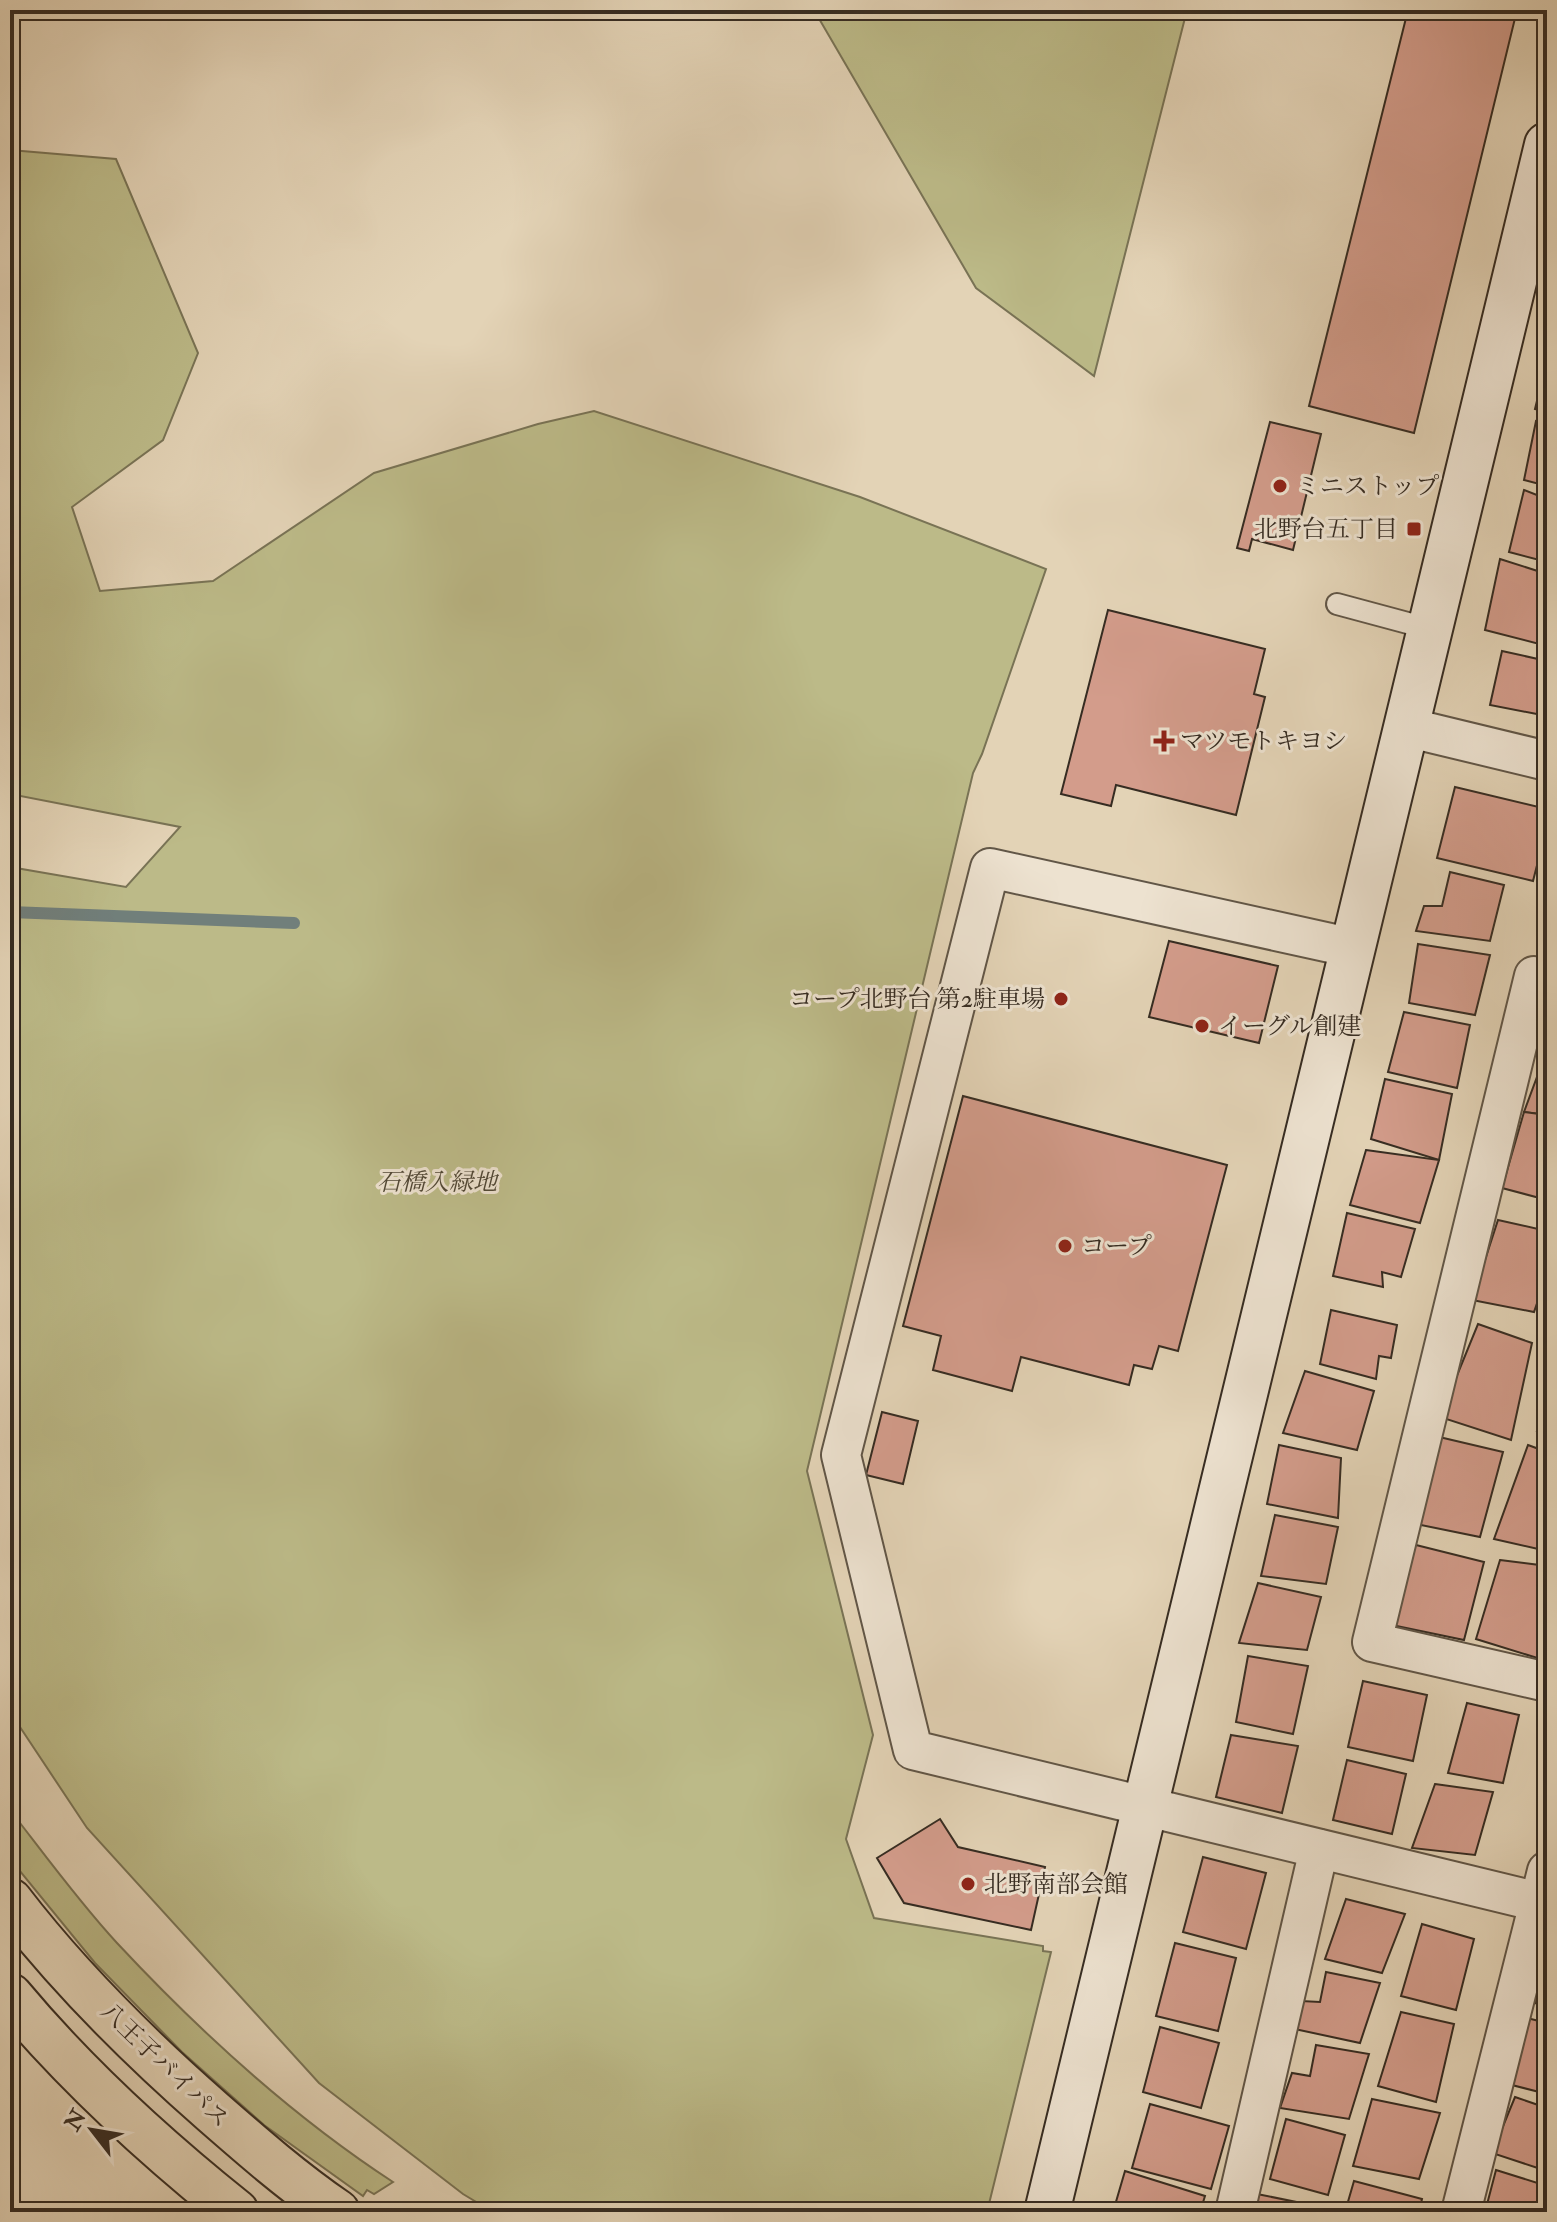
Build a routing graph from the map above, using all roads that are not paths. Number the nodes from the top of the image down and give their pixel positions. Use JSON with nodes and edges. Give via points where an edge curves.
{"nodes":[{"id":1,"x":1547,"y":145,"type":"edge"},
{"id":2,"x":1337,"y":604,"type":"dead end"},
{"id":3,"x":1430,"y":629,"type":"junction"},
{"id":4,"x":1406,"y":727,"type":"junction"},
{"id":5,"x":1547,"y":761,"type":"edge"},
{"id":6,"x":1353,"y":948,"type":"junction"},
{"id":7,"x":1547,"y":979,"type":"edge"},
{"id":8,"x":1547,"y":1682,"type":"edge"},
{"id":9,"x":1144,"y":1806,"type":"junction"},
{"id":10,"x":1319,"y":1849,"type":"junction"},
{"id":11,"x":1545,"y":1892,"type":"edge"},
{"id":12,"x":10,"y":1901,"type":"edge"},
{"id":13,"x":10,"y":1996,"type":"edge"},
{"id":14,"x":236,"y":2212,"type":"edge"},
{"id":15,"x":337,"y":2212,"type":"edge"},
{"id":16,"x":1047,"y":2212,"type":"edge"},
{"id":17,"x":1235,"y":2212,"type":"edge"},
{"id":18,"x":1461,"y":2212,"type":"edge"}],
"edges":[{"from":1,"to":3,"type":"street"},
{"from":2,"to":3,"type":"lane"},
{"from":3,"to":4,"type":"street"},
{"from":4,"to":5,"type":"street"},
{"from":4,"to":6,"type":"street"},
{"from":6,"to":9,"type":"street"},
{"from":6,"to":9,"type":"street","via":[[990,868],[841,1455],[913,1750]]},
{"from":7,"to":8,"type":"street","via":[[1534,976],[1372,1642]]},
{"from":9,"to":10,"type":"street"},
{"from":9,"to":16,"type":"street"},
{"from":10,"to":11,"type":"street"},
{"from":10,"to":17,"type":"street"},
{"from":11,"to":18,"type":"street"},
{"from":12,"to":15,"type":"highway","name":"八王子バイパス","via":[[78,1981],[166,2070]]},
{"from":13,"to":14,"type":"highway","via":[[125,2115]]}]}
